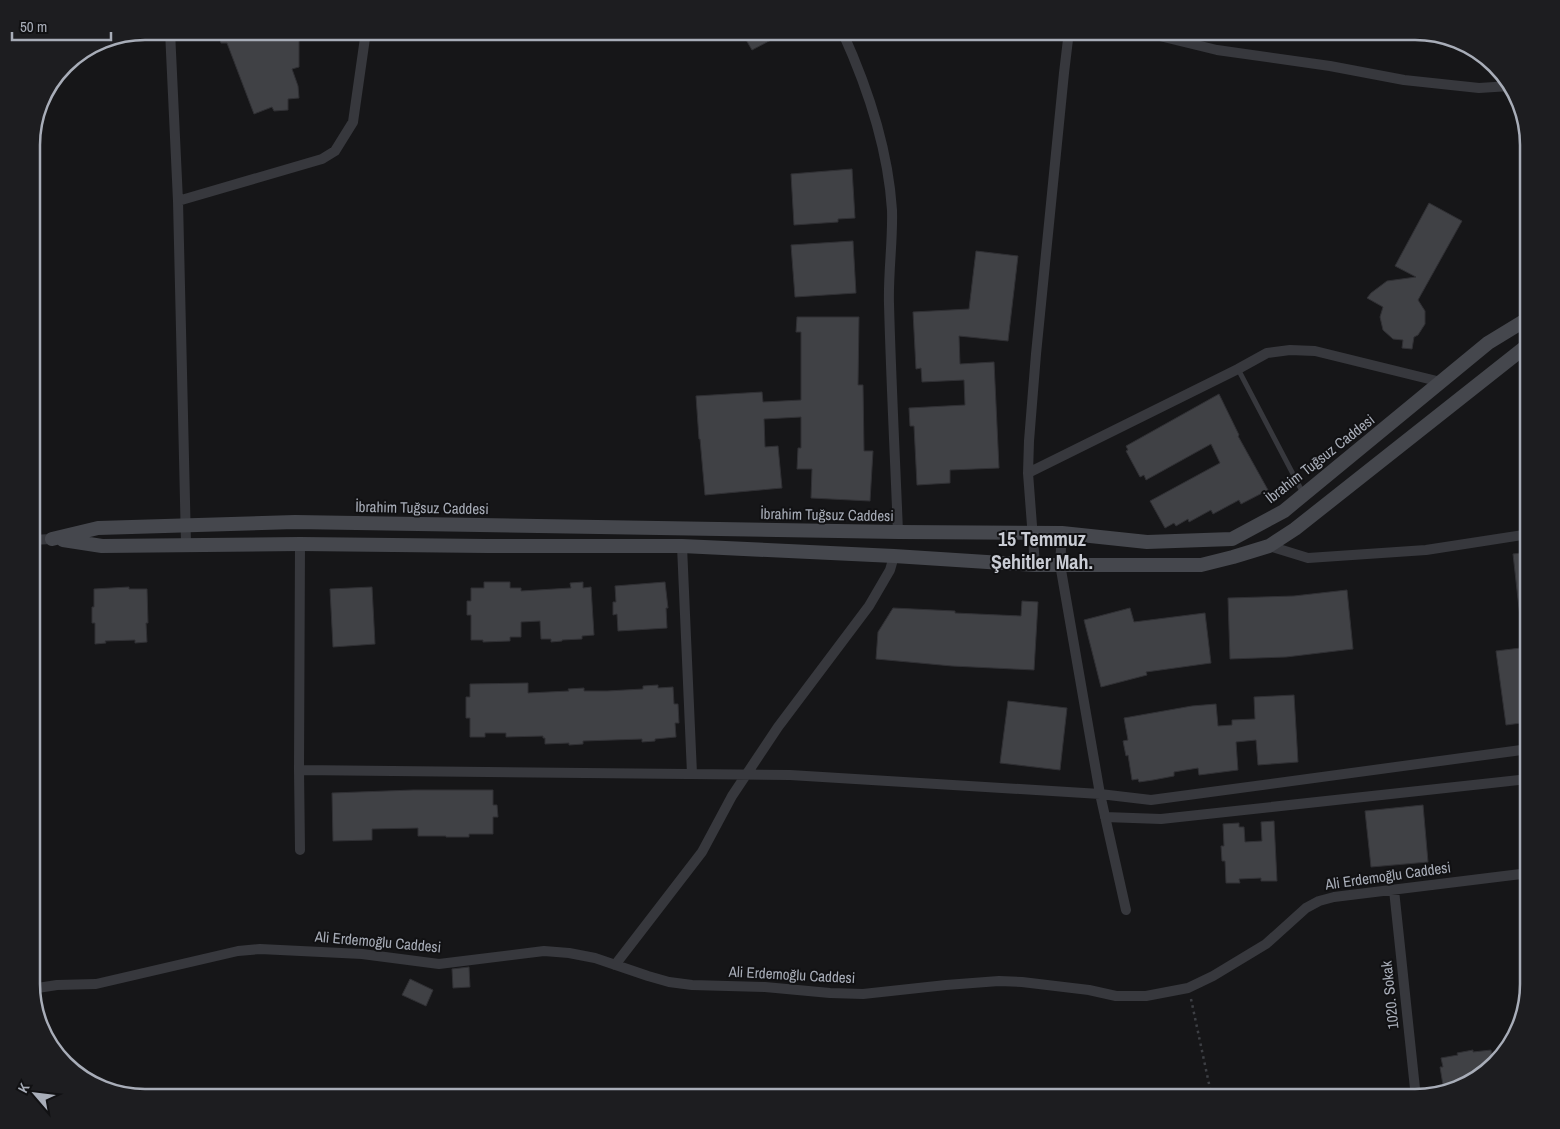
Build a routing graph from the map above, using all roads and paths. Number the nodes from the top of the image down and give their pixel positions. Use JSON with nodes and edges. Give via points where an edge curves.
{"nodes":[{"id":1,"x":170,"y":40,"type":"edge"},
{"id":2,"x":365,"y":40,"type":"edge"},
{"id":3,"x":847,"y":40,"type":"edge"},
{"id":4,"x":1068,"y":40,"type":"edge"},
{"id":5,"x":1176,"y":40,"type":"edge"},
{"id":6,"x":1502,"y":87,"type":"edge"},
{"id":7,"x":178,"y":201,"type":"junction"},
{"id":8,"x":1520,"y":323,"type":"edge"},
{"id":9,"x":1520,"y":351,"type":"edge"},
{"id":10,"x":1238,"y":370,"type":"junction"},
{"id":11,"x":1441,"y":382,"type":"junction"},
{"id":12,"x":1028,"y":473,"type":"junction"},
{"id":13,"x":1304,"y":495,"type":"junction"},
{"id":14,"x":185,"y":525,"type":"junction"},
{"id":15,"x":898,"y":532,"type":"junction"},
{"id":16,"x":1062,"y":533,"type":"junction"},
{"id":17,"x":1033,"y":534,"type":"junction"},
{"id":18,"x":1520,"y":535,"type":"edge"},
{"id":19,"x":52,"y":538,"type":"junction"},
{"id":20,"x":40,"y":539,"type":"edge"},
{"id":21,"x":186,"y":544,"type":"junction"},
{"id":22,"x":300,"y":544,"type":"junction"},
{"id":23,"x":682,"y":546,"type":"junction"},
{"id":24,"x":1269,"y":546,"type":"junction"},
{"id":25,"x":894,"y":556,"type":"junction"},
{"id":26,"x":1060,"y":564,"type":"junction"},
{"id":27,"x":1035,"y":565,"type":"junction"},
{"id":28,"x":1520,"y":750,"type":"edge"},
{"id":29,"x":299,"y":770,"type":"junction"},
{"id":30,"x":692,"y":774,"type":"junction"},
{"id":31,"x":746,"y":774,"type":"junction"},
{"id":32,"x":1520,"y":780,"type":"edge"},
{"id":33,"x":1100,"y":794,"type":"junction"},
{"id":34,"x":1105,"y":817,"type":"junction"},
{"id":35,"x":300,"y":850,"type":"dead end"},
{"id":36,"x":1520,"y":874,"type":"edge"},
{"id":37,"x":1394,"y":890,"type":"junction"},
{"id":38,"x":1126,"y":910,"type":"dead end"},
{"id":39,"x":615,"y":965,"type":"junction"},
{"id":40,"x":40,"y":987,"type":"edge"},
{"id":41,"x":1188,"y":988,"type":"junction"},
{"id":42,"x":1210,"y":1089,"type":"edge"},
{"id":43,"x":1415,"y":1089,"type":"edge"}],
"edges":[{"from":1,"to":7,"type":"street"},
{"from":2,"to":7,"type":"street","via":[[353,122],[335,151],[322,159]]},
{"from":3,"to":15,"type":"street","via":[[870,98],[889,180],[892,211],[888,302]]},
{"from":4,"to":12,"type":"street","via":[[1036,354]]},
{"from":5,"to":6,"type":"street","via":[[1217,50],[1404,80],[1479,88]]},
{"from":7,"to":14,"type":"street"},
{"from":8,"to":11,"type":"street","name":"İbrahim Tuğsuz Caddesi","via":[[1488,343]]},
{"from":9,"to":24,"type":"street","name":"İbrahim Tuğsuz Caddesi"},
{"from":10,"to":11,"type":"street","via":[[1267,354],[1290,350],[1315,351]]},
{"from":10,"to":12,"type":"street"},
{"from":10,"to":13,"type":"lane"},
{"from":11,"to":13,"type":"street","name":"İbrahim Tuğsuz Caddesi"},
{"from":12,"to":17,"type":"street"},
{"from":13,"to":16,"type":"street","name":"İbrahim Tuğsuz Caddesi","via":[[1284,511],[1232,539],[1147,542]]},
{"from":14,"to":15,"type":"street","name":"İbrahim Tuğsuz Caddesi","via":[[295,522]]},
{"from":14,"to":19,"type":"street","name":"İbrahim Tuğsuz Caddesi","via":[[98,528]]},
{"from":14,"to":21,"type":"street"},
{"from":15,"to":17,"type":"street","name":"İbrahim Tuğsuz Caddesi"},
{"from":16,"to":17,"type":"street","name":"İbrahim Tuğsuz Caddesi"},
{"from":16,"to":26,"type":"street"},
{"from":17,"to":27,"type":"street"},
{"from":18,"to":24,"type":"street","via":[[1426,550],[1308,558]]},
{"from":19,"to":20,"type":"street","name":"İbrahim Tuğsuz Caddesi"},
{"from":19,"to":21,"type":"street","name":"İbrahim Tuğsuz Caddesi","via":[[102,546]]},
{"from":21,"to":22,"type":"street","name":"İbrahim Tuğsuz Caddesi"},
{"from":22,"to":23,"type":"street","name":"İbrahim Tuğsuz Caddesi"},
{"from":22,"to":29,"type":"street"},
{"from":23,"to":25,"type":"street","name":"İbrahim Tuğsuz Caddesi"},
{"from":23,"to":30,"type":"street"},
{"from":24,"to":26,"type":"street","name":"İbrahim Tuğsuz Caddesi","via":[[1201,565]]},
{"from":25,"to":27,"type":"street","name":"İbrahim Tuğsuz Caddesi"},
{"from":25,"to":31,"type":"street","via":[[890,570],[869,606]]},
{"from":26,"to":27,"type":"street","name":"İbrahim Tuğsuz Caddesi"},
{"from":26,"to":33,"type":"street"},
{"from":28,"to":33,"type":"street","via":[[1151,800]]},
{"from":29,"to":30,"type":"street"},
{"from":29,"to":35,"type":"street"},
{"from":30,"to":31,"type":"street"},
{"from":31,"to":33,"type":"street"},
{"from":31,"to":39,"type":"street","via":[[702,852]]},
{"from":32,"to":34,"type":"street","via":[[1161,819]]},
{"from":33,"to":34,"type":"street"},
{"from":34,"to":38,"type":"street"},
{"from":36,"to":37,"type":"street","name":"Ali Erdemoğlu Caddesi"},
{"from":37,"to":41,"type":"street","name":"Ali Erdemoğlu Caddesi","via":[[1319,901],[1306,908],[1266,944]]},
{"from":37,"to":43,"type":"street","name":"1020. Sokak"},
{"from":39,"to":40,"type":"street","name":"Ali Erdemoğlu Caddesi","via":[[570,953],[544,951],[439,964],[362,954],[260,949],[238,951],[96,984]]},
{"from":39,"to":41,"type":"street","name":"Ali Erdemoğlu Caddesi","via":[[662,980],[692,985],[838,994],[999,981],[1116,996],[1146,996]]},
{"from":41,"to":42,"type":"path"}]}
